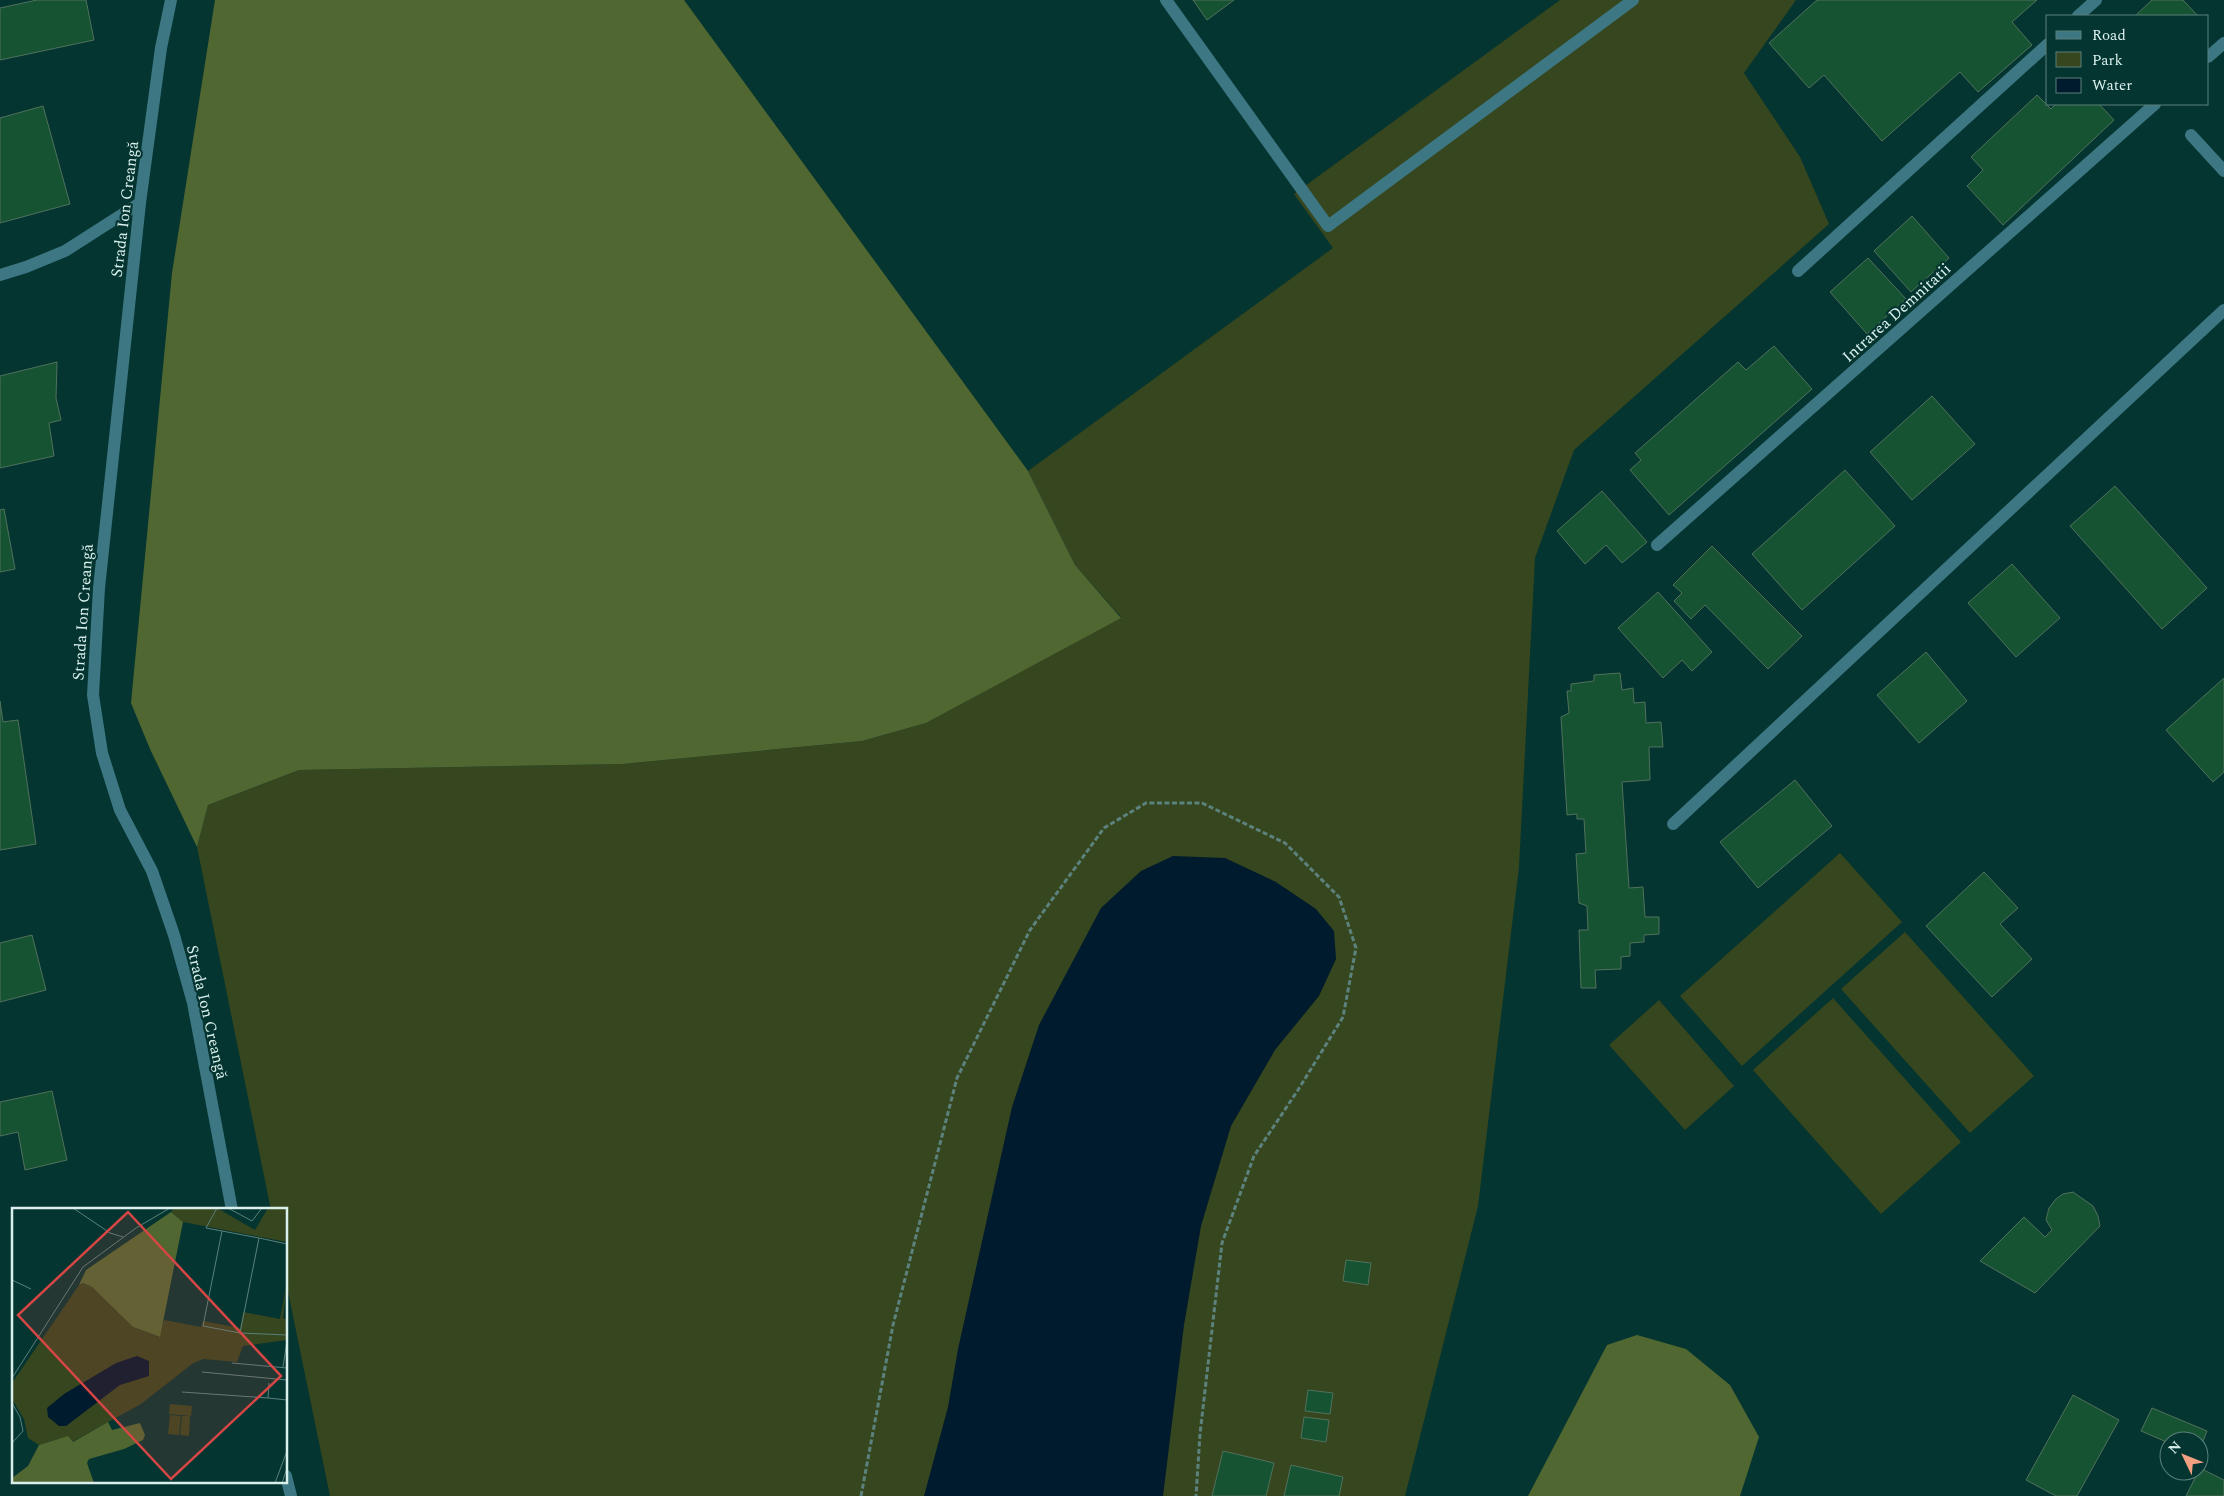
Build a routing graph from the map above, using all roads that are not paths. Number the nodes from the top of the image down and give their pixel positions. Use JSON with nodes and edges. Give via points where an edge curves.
{"nodes":[{"id":1,"x":171,"y":0,"type":"edge"},
{"id":2,"x":1166,"y":0,"type":"edge"},
{"id":3,"x":2096,"y":0,"type":"edge"},
{"id":4,"x":1630,"y":1,"type":"edge"},
{"id":5,"x":2079,"y":15,"type":"edge"},
{"id":6,"x":2224,"y":43,"type":"edge"},
{"id":7,"x":2046,"y":46,"type":"edge"},
{"id":8,"x":2209,"y":56,"type":"edge"},
{"id":9,"x":2154,"y":105,"type":"edge"},
{"id":10,"x":2191,"y":135,"type":"dead end"},
{"id":11,"x":2224,"y":171,"type":"edge"},
{"id":12,"x":140,"y":203,"type":"junction"},
{"id":13,"x":1798,"y":271,"type":"dead end"},
{"id":14,"x":0,"y":275,"type":"edge"},
{"id":15,"x":2224,"y":310,"type":"edge"},
{"id":16,"x":1657,"y":544,"type":"dead end"},
{"id":17,"x":1673,"y":824,"type":"dead end"},
{"id":18,"x":232,"y":1208,"type":"edge"}],
"edges":[{"from":1,"to":12,"type":"street","name":"Strada Ion Creangă","via":[[161,48]]},
{"from":2,"to":4,"type":"street","via":[[1328,226]]},
{"from":3,"to":5,"type":"street"},
{"from":6,"to":8,"type":"street"},
{"from":7,"to":13,"type":"street"},
{"from":9,"to":16,"type":"street","name":"Intrarea Demnitatii"},
{"from":10,"to":11,"type":"street"},
{"from":12,"to":14,"type":"street","via":[[65,251]]},
{"from":12,"to":18,"type":"street","name":"Strada Ion Creangă","via":[[98,588],[93,695],[102,753],[120,810],[152,871],[181,960]]},
{"from":15,"to":17,"type":"street"}]}
